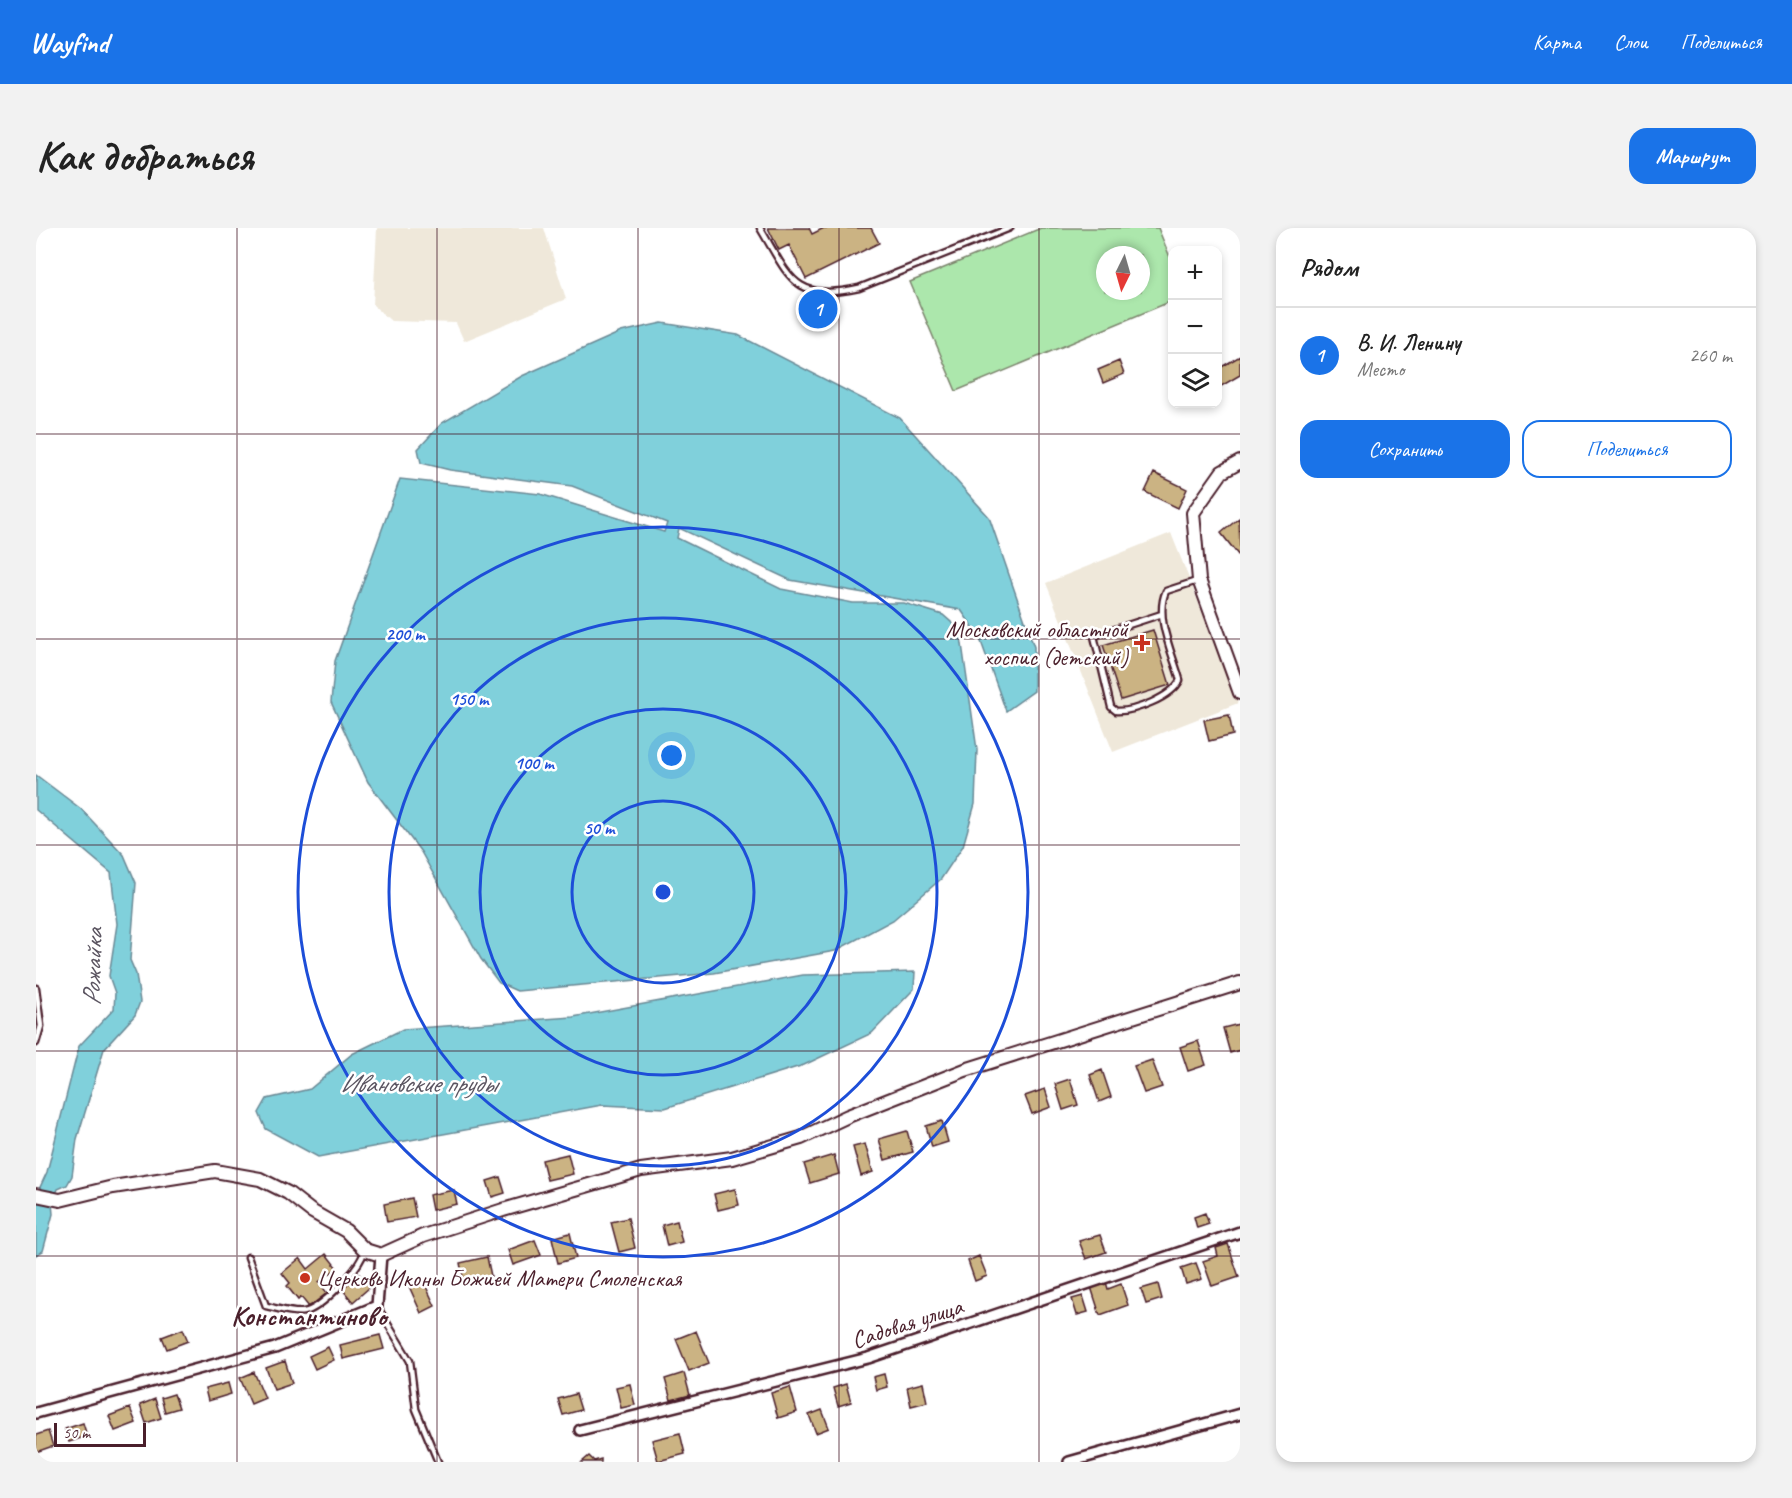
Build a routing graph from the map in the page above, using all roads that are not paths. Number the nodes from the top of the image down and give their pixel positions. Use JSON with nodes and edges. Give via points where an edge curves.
{"nodes":[{"id":1,"x":760,"y":228,"type":"edge"},
{"id":2,"x":1010,"y":228,"type":"edge"},
{"id":3,"x":1240,"y":462,"type":"edge"},
{"id":4,"x":1199,"y":580,"type":"junction"},
{"id":5,"x":1162,"y":614,"type":"junction"},
{"id":6,"x":1240,"y":693,"type":"edge"},
{"id":7,"x":1240,"y":983,"type":"edge"},
{"id":8,"x":36,"y":988,"type":"edge"},
{"id":9,"x":36,"y":1043,"type":"edge"},
{"id":10,"x":36,"y":1195,"type":"edge"},
{"id":11,"x":1240,"y":1232,"type":"edge"},
{"id":12,"x":365,"y":1250,"type":"junction"},
{"id":13,"x":381,"y":1255,"type":"junction"},
{"id":14,"x":248,"y":1257,"type":"dead end"},
{"id":15,"x":377,"y":1306,"type":"junction"},
{"id":16,"x":36,"y":1413,"type":"edge"},
{"id":17,"x":1240,"y":1414,"type":"edge"},
{"id":18,"x":580,"y":1430,"type":"dead end"},
{"id":19,"x":438,"y":1462,"type":"edge"},
{"id":20,"x":1069,"y":1462,"type":"edge"}],
"edges":[{"from":1,"to":2,"type":"lane","via":[[791,279],[813,292],[834,293],[860,288]]},
{"from":3,"to":4,"type":"street","via":[[1222,472],[1193,513]]},
{"from":4,"to":5,"type":"lane","via":[[1166,591]]},
{"from":4,"to":6,"type":"street"},
{"from":5,"to":5,"type":"lane","via":[[1180,680],[1177,687],[1163,698],[1116,711],[1106,690],[1094,636]]},
{"from":7,"to":13,"type":"street","via":[[965,1070],[801,1138],[732,1158],[641,1170],[423,1236]]},
{"from":8,"to":9,"type":"lane","via":[[41,1026]]},
{"from":10,"to":12,"type":"street","via":[[60,1200],[113,1187],[215,1171],[260,1179],[288,1193],[346,1231]]},
{"from":11,"to":18,"type":"street","name":"Садовая улица","via":[[868,1358]]},
{"from":12,"to":13,"type":"street"},
{"from":12,"to":14,"type":"lane","via":[[361,1262],[322,1302],[303,1312],[266,1306]]},
{"from":13,"to":15,"type":"street"},
{"from":15,"to":16,"type":"street","via":[[275,1348]]},
{"from":15,"to":19,"type":"lane","via":[[410,1361],[416,1409]]},
{"from":17,"to":20,"type":"street"}]}
